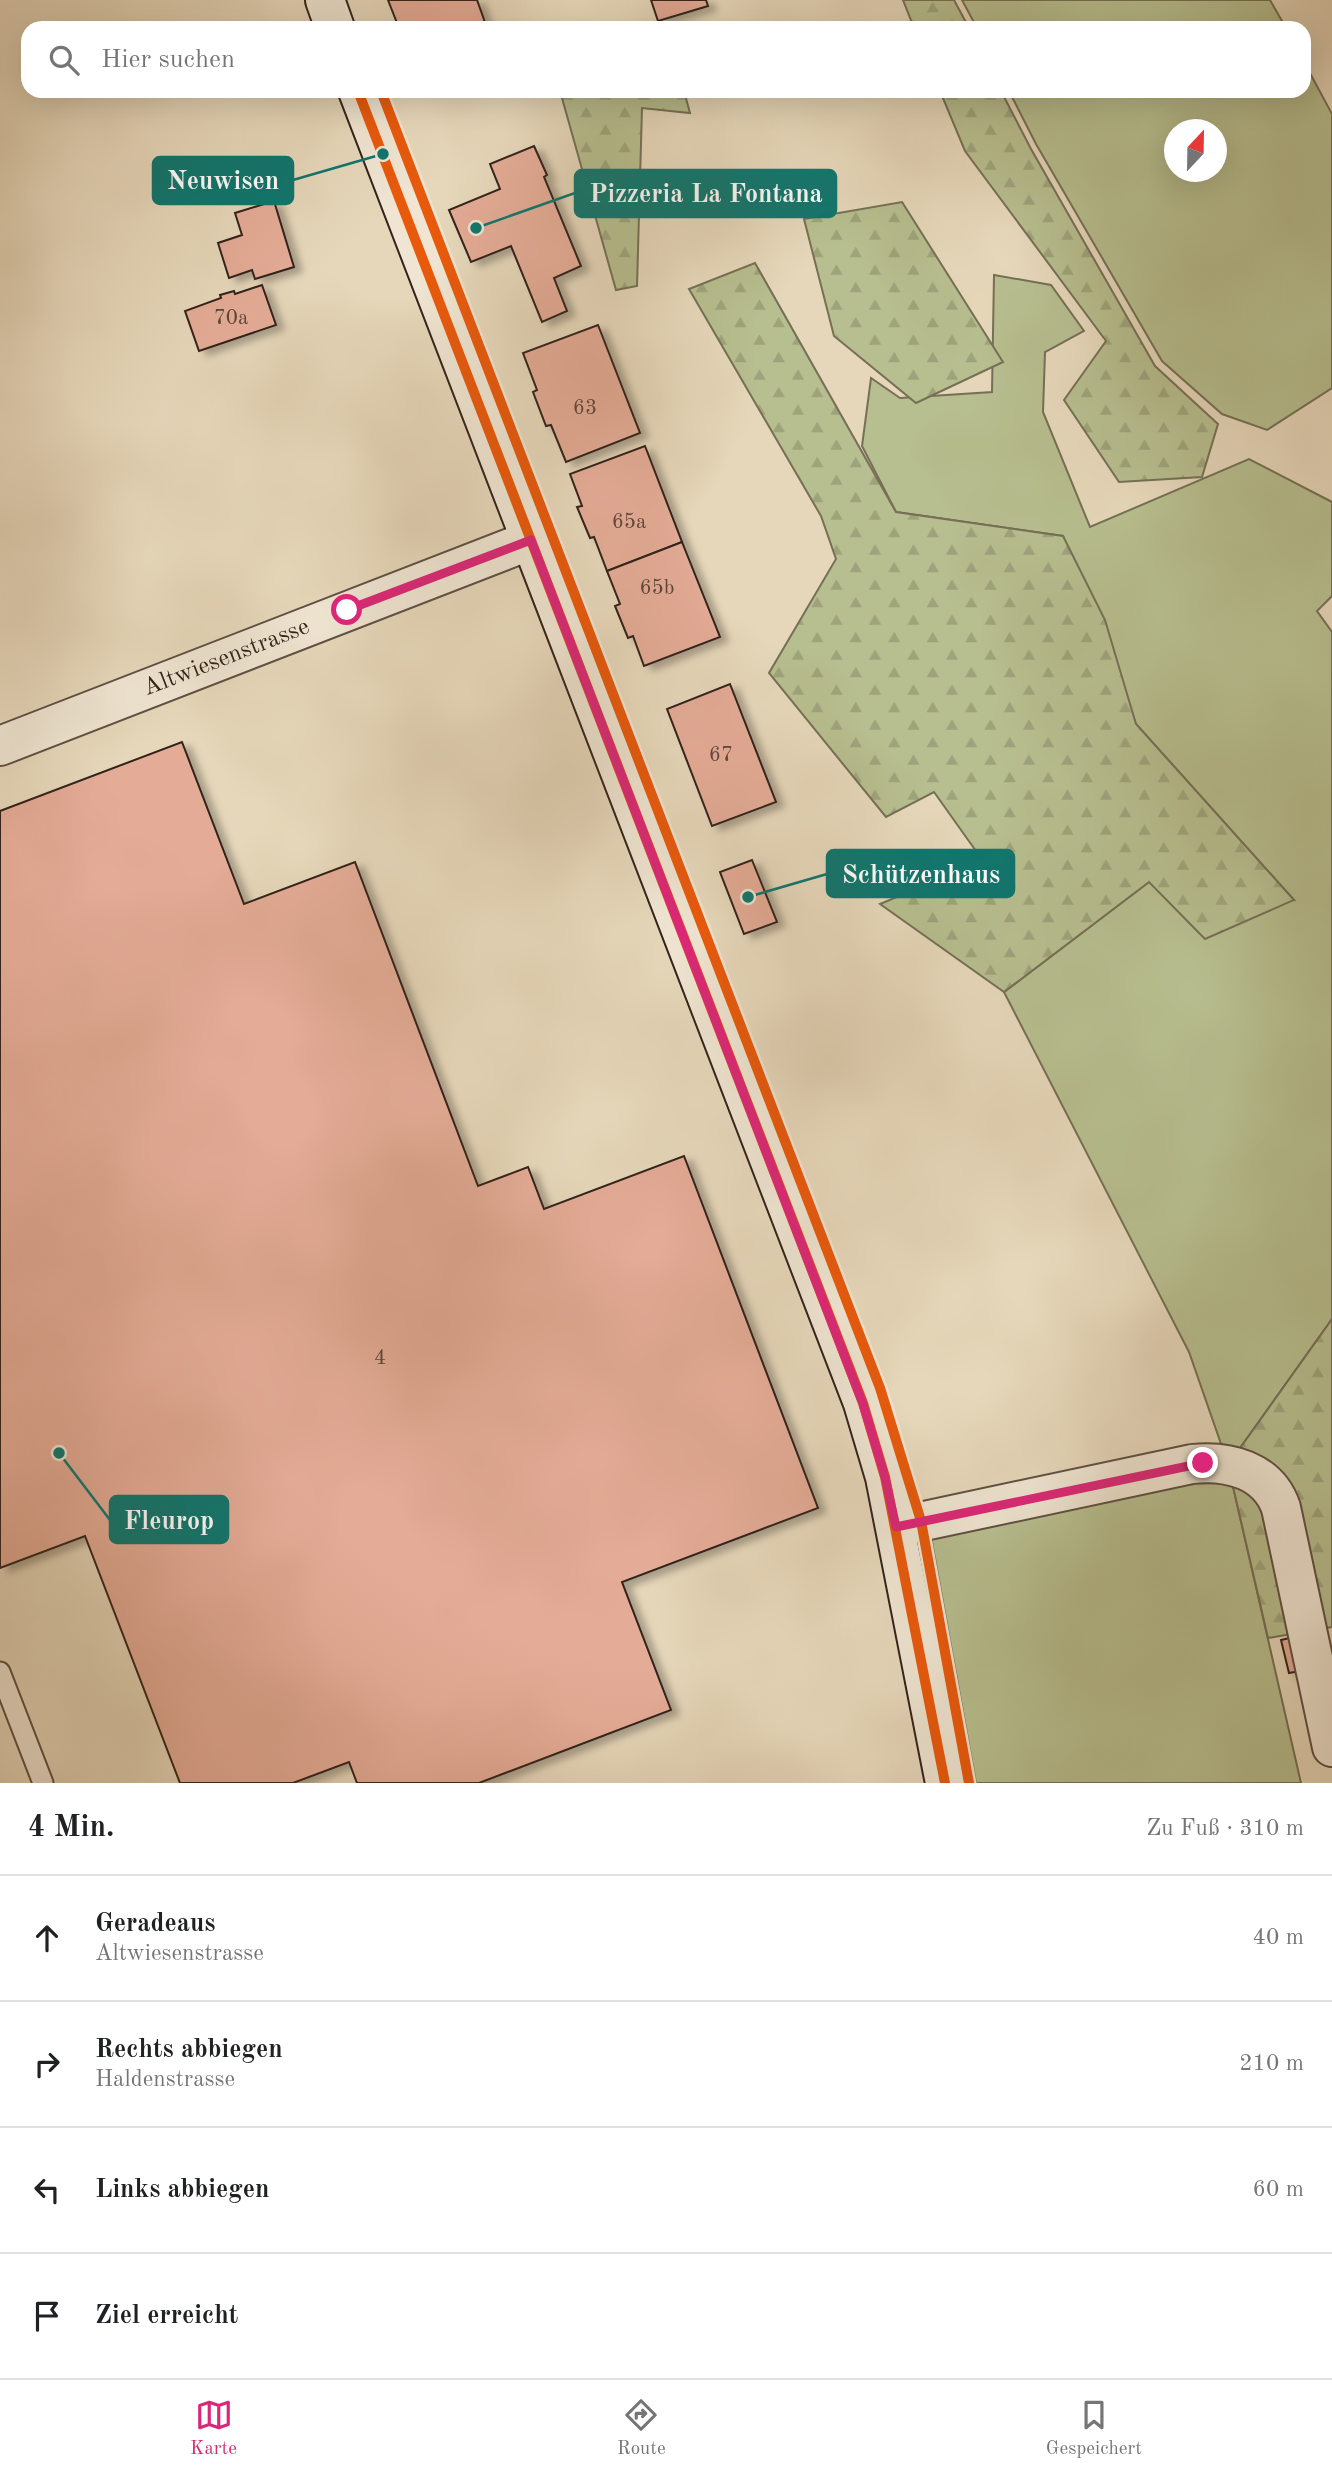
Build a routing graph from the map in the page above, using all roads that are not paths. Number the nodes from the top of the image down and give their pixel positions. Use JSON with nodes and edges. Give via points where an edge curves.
{"nodes":[{"id":1,"x":325,"y":0,"type":"edge"},
{"id":2,"x":332,"y":21,"type":"edge"},
{"id":3,"x":361,"y":98,"type":"edge"},
{"id":4,"x":531,"y":540,"type":"junction"},
{"id":5,"x":0,"y":746,"type":"edge"},
{"id":6,"x":896,"y":1527,"type":"junction"},
{"id":7,"x":0,"y":1672,"type":"edge"},
{"id":8,"x":1332,"y":1747,"type":"edge"},
{"id":9,"x":43,"y":1783,"type":"edge"},
{"id":10,"x":945,"y":1783,"type":"edge"}],
"edges":[{"from":1,"to":2,"type":"street"},
{"from":3,"to":4,"type":"street"},
{"from":4,"to":5,"type":"street","name":"Altwiesenstrasse"},
{"from":4,"to":6,"type":"street","via":[[863,1404]]},
{"from":6,"to":8,"type":"street","via":[[1192,1464],[1216,1463],[1250,1473],[1268,1485],[1281,1508]]},
{"from":6,"to":10,"type":"street"},
{"from":7,"to":9,"type":"lane"}]}
